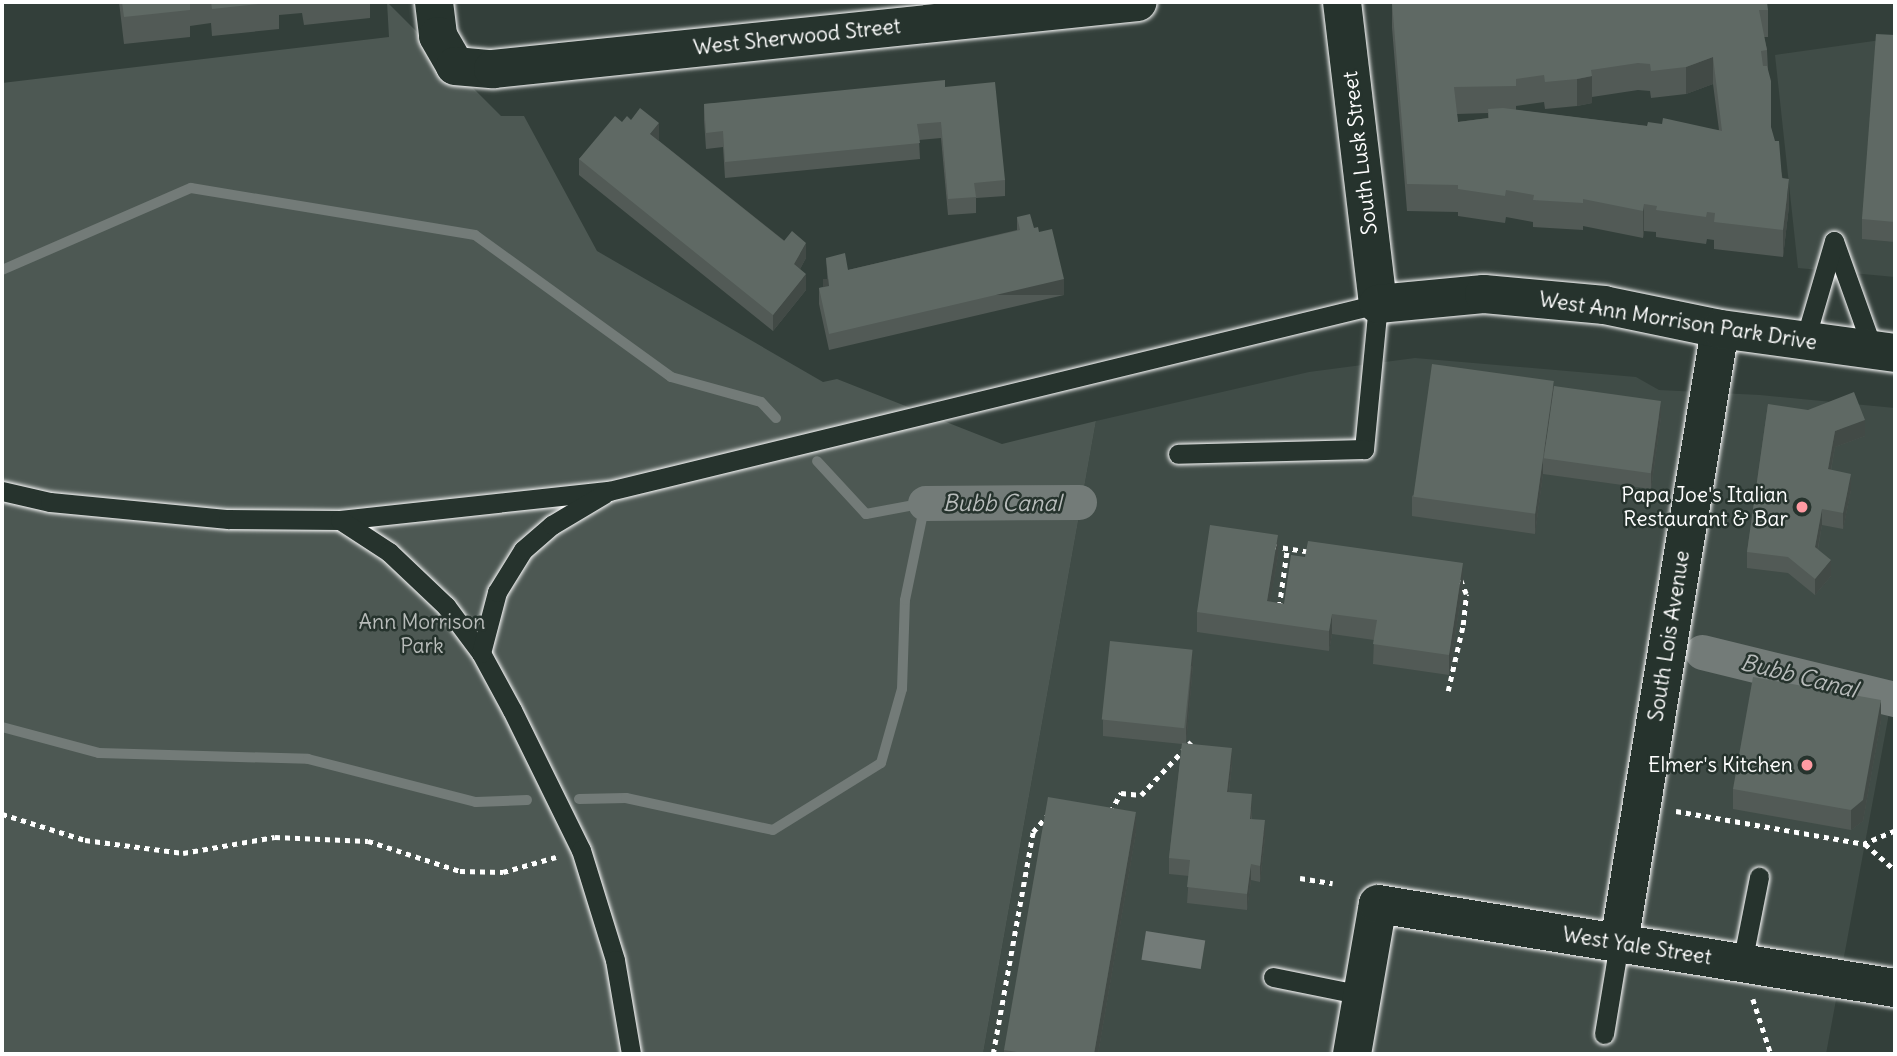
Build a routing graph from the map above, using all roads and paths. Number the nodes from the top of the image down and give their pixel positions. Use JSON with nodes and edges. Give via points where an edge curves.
{"nodes":[{"id":1,"x":434,"y":2,"type":"edge"},
{"id":2,"x":1139,"y":2,"type":"edge"},
{"id":3,"x":1342,"y":2,"type":"edge"},
{"id":4,"x":1098,"y":4,"type":"edge"},
{"id":5,"x":876,"y":15,"type":"edge"},
{"id":6,"x":1378,"y":304,"type":"junction"},
{"id":7,"x":1720,"y":328,"type":"junction"},
{"id":8,"x":1805,"y":341,"type":"junction"},
{"id":9,"x":1884,"y":352,"type":"edge"},
{"id":10,"x":1178,"y":454,"type":"dead end"},
{"id":11,"x":2,"y":491,"type":"edge"},
{"id":12,"x":609,"y":491,"type":"junction"},
{"id":13,"x":340,"y":520,"type":"junction"},
{"id":14,"x":1263,"y":545,"type":"edge"},
{"id":15,"x":1287,"y":549,"type":"junction"},
{"id":16,"x":1312,"y":553,"type":"edge"},
{"id":17,"x":1449,"y":573,"type":"edge"},
{"id":18,"x":1278,"y":610,"type":"edge"},
{"id":19,"x":481,"y":653,"type":"junction"},
{"id":20,"x":1448,"y":691,"type":"dead end"},
{"id":21,"x":1192,"y":742,"type":"edge"},
{"id":22,"x":1667,"y":810,"type":"dead end"},
{"id":23,"x":1053,"y":812,"type":"edge"},
{"id":24,"x":2,"y":814,"type":"edge"},
{"id":25,"x":1100,"y":816,"type":"edge"},
{"id":26,"x":1895,"y":831,"type":"edge"},
{"id":27,"x":1865,"y":844,"type":"junction"},
{"id":28,"x":581,"y":850,"type":"junction"},
{"id":29,"x":1895,"y":870,"type":"edge"},
{"id":30,"x":1759,"y":877,"type":"dead end"},
{"id":31,"x":1300,"y":878,"type":"dead end"},
{"id":32,"x":1333,"y":883,"type":"dead end"},
{"id":33,"x":1619,"y":943,"type":"junction"},
{"id":34,"x":1273,"y":977,"type":"dead end"},
{"id":35,"x":1748,"y":979,"type":"junction"},
{"id":36,"x":1895,"y":988,"type":"edge"},
{"id":37,"x":1362,"y":995,"type":"junction"},
{"id":38,"x":1604,"y":1034,"type":"dead end"},
{"id":39,"x":631,"y":1054,"type":"edge"},
{"id":40,"x":993,"y":1054,"type":"edge"},
{"id":41,"x":1352,"y":1054,"type":"edge"},
{"id":42,"x":1771,"y":1054,"type":"edge"}],
"edges":[{"from":1,"to":5,"type":"street","name":"West Sherwood Street","via":[[438,36],[455,66],[492,69]]},
{"from":2,"to":4,"type":"street","name":"West Sherwood Street"},
{"from":3,"to":6,"type":"street","name":"South Lusk Street"},
{"from":4,"to":5,"type":"street","name":"West Sherwood Street"},
{"from":6,"to":7,"type":"street","name":"West Ann Morrison Park Drive","via":[[1484,294],[1604,305]]},
{"from":6,"to":10,"type":"lane","via":[[1364,449]]},
{"from":6,"to":12,"type":"lane"},
{"from":7,"to":8,"type":"street","name":"West Ann Morrison Park Drive"},
{"from":7,"to":33,"type":"street","name":"South Lois Avenue"},
{"from":8,"to":9,"type":"street","name":"West Ann Morrison Park Drive"},
{"from":8,"to":9,"type":"lane","via":[[1835,241]]},
{"from":11,"to":13,"type":"lane","via":[[50,502],[228,519]]},
{"from":12,"to":13,"type":"lane"},
{"from":12,"to":19,"type":"lane","via":[[552,525],[523,550],[497,592]]},
{"from":13,"to":19,"type":"lane","via":[[389,552],[446,606]]},
{"from":14,"to":15,"type":"path"},
{"from":15,"to":16,"type":"path"},
{"from":15,"to":18,"type":"path"},
{"from":17,"to":20,"type":"path","via":[[1460,577],[1466,594]]},
{"from":19,"to":28,"type":"lane"},
{"from":21,"to":25,"type":"path","via":[[1141,795],[1121,793],[1107,818]]},
{"from":22,"to":27,"type":"path"},
{"from":23,"to":40,"type":"path","via":[[1033,832]]},
{"from":24,"to":28,"type":"path","via":[[85,839],[183,853],[275,836],[368,841],[460,871],[503,872]]},
{"from":26,"to":27,"type":"path"},
{"from":27,"to":29,"type":"path"},
{"from":28,"to":39,"type":"lane","via":[[615,960]]},
{"from":30,"to":35,"type":"lane"},
{"from":31,"to":32,"type":"path"},
{"from":33,"to":35,"type":"street","name":"West Yale Street"},
{"from":33,"to":37,"type":"street","name":"West Yale Street","via":[[1378,904]]},
{"from":33,"to":38,"type":"lane"},
{"from":34,"to":37,"type":"lane"},
{"from":35,"to":36,"type":"street","name":"West Yale Street"},
{"from":35,"to":42,"type":"path","via":[[1755,1014]]},
{"from":37,"to":41,"type":"street"}]}
